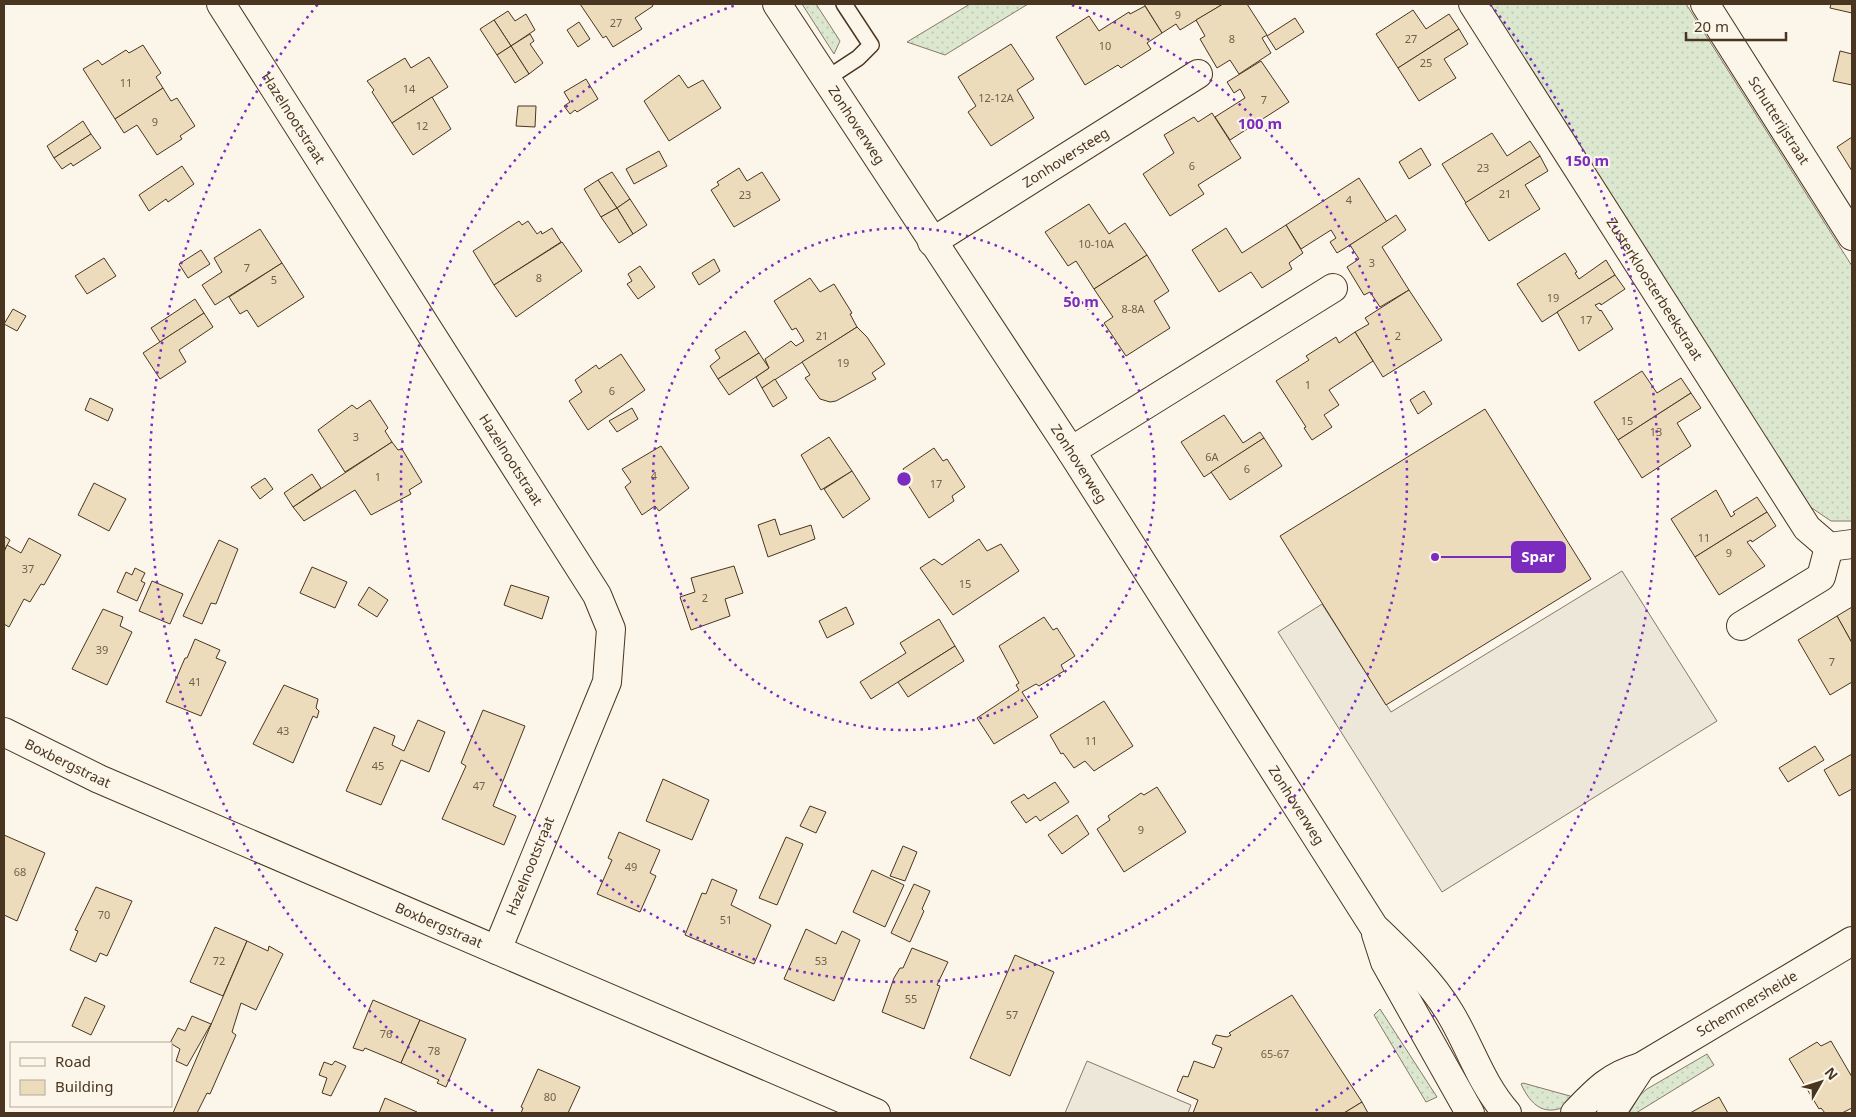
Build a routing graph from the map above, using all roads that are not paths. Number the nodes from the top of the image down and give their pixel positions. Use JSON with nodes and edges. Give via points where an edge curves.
{"nodes":[{"id":1,"x":220,"y":4,"type":"edge"},
{"id":2,"x":777,"y":4,"type":"edge"},
{"id":3,"x":844,"y":4,"type":"edge"},
{"id":4,"x":1473,"y":4,"type":"edge"},
{"id":5,"x":1705,"y":4,"type":"edge"},
{"id":6,"x":1198,"y":74,"type":"dead end"},
{"id":7,"x":826,"y":80,"type":"junction"},
{"id":8,"x":1852,"y":236,"type":"edge"},
{"id":9,"x":932,"y":242,"type":"junction"},
{"id":10,"x":1333,"y":288,"type":"dead end"},
{"id":11,"x":1071,"y":451,"type":"junction"},
{"id":12,"x":1841,"y":545,"type":"edge"},
{"id":13,"x":1741,"y":626,"type":"dead end"},
{"id":14,"x":4,"y":732,"type":"edge"},
{"id":15,"x":1374,"y":928,"type":"junction"},
{"id":16,"x":1852,"y":941,"type":"edge"},
{"id":17,"x":497,"y":950,"type":"junction"},
{"id":18,"x":1641,"y":1067,"type":"junction"},
{"id":19,"x":876,"y":1113,"type":"edge"},
{"id":20,"x":1470,"y":1113,"type":"edge"},
{"id":21,"x":1507,"y":1113,"type":"edge"},
{"id":22,"x":1575,"y":1113,"type":"edge"},
{"id":23,"x":1611,"y":1113,"type":"edge"}],
"edges":[{"from":1,"to":17,"type":"street","name":"Hazelnootstraat","via":[[597,595],[610,629],[606,682]]},
{"from":2,"to":7,"type":"street","name":"Zonhoverweg"},
{"from":3,"to":7,"type":"lane","via":[[871,45]]},
{"from":4,"to":12,"type":"street","name":"Zusterkloosterbeekstraat","via":[[1807,528]]},
{"from":5,"to":8,"type":"street","name":"Schutterijstraat"},
{"from":6,"to":9,"type":"street","name":"Zonhoversteeg"},
{"from":7,"to":9,"type":"street","name":"Zonhoverweg"},
{"from":9,"to":11,"type":"street","name":"Zonhoverweg"},
{"from":10,"to":11,"type":"street"},
{"from":11,"to":15,"type":"street","name":"Zonhoverweg"},
{"from":12,"to":13,"type":"street","via":[[1821,577]]},
{"from":14,"to":17,"type":"street","name":"Boxbergstraat","via":[[98,779]]},
{"from":15,"to":20,"type":"street","name":"Zonhoverweg","via":[[1385,962]]},
{"from":15,"to":21,"type":"street","name":"Zonhoverweg","via":[[1424,976],[1440,998],[1490,1092]]},
{"from":16,"to":18,"type":"street","name":"Schemmersheide"},
{"from":17,"to":19,"type":"street","name":"Boxbergstraat"},
{"from":18,"to":22,"type":"street","name":"Schemmersheide","via":[[1621,1072],[1606,1082]]},
{"from":18,"to":23,"type":"street","name":"Schemmersheide"}]}
